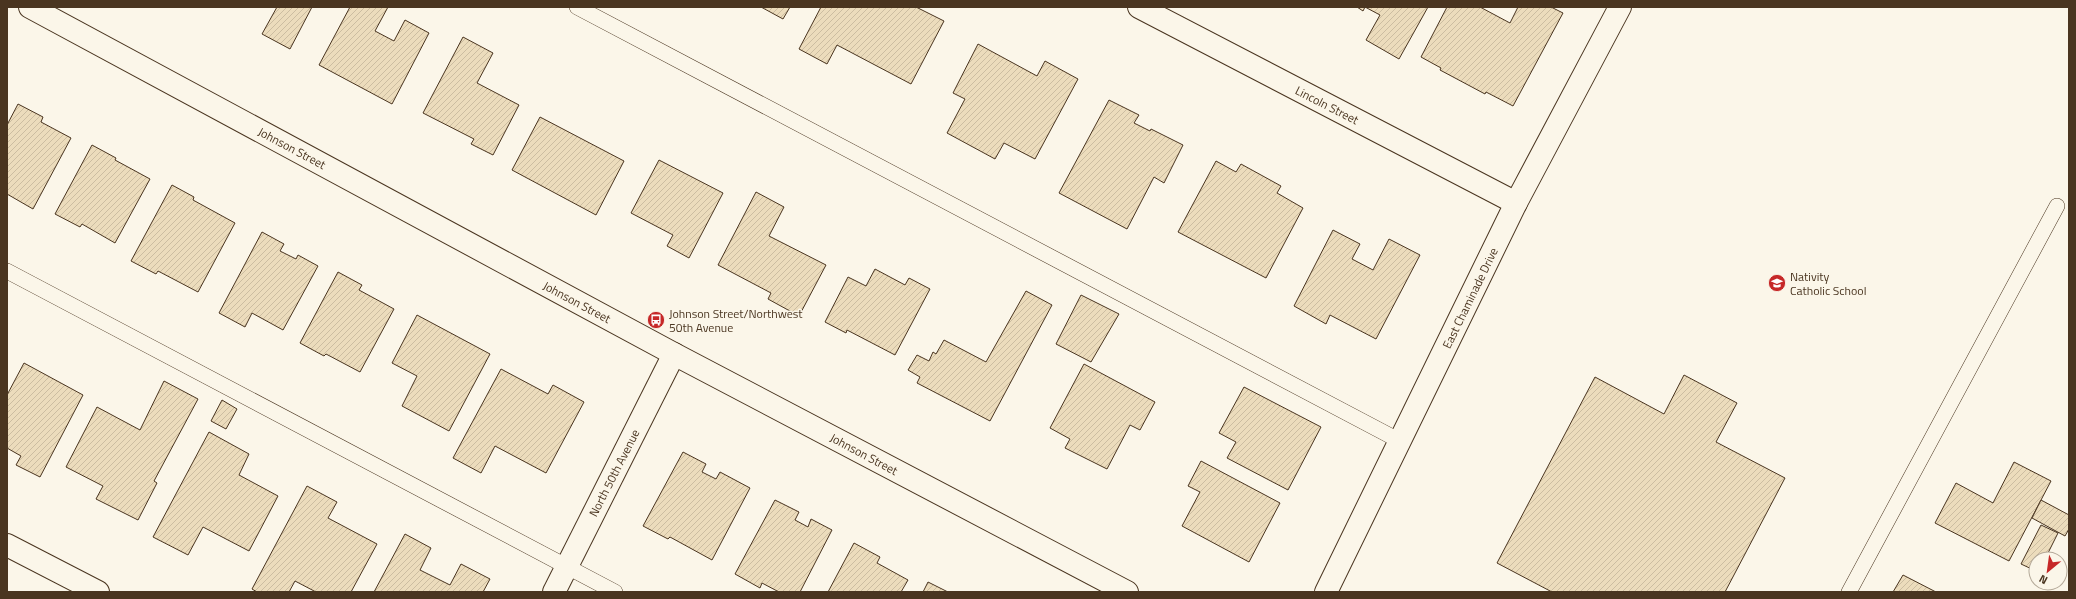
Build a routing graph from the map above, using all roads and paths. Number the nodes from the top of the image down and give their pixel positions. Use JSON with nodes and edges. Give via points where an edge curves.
{"nodes":[{"id":1,"x":30,"y":7,"type":"edge"},
{"id":2,"x":577,"y":7,"type":"edge"},
{"id":3,"x":1139,"y":7,"type":"edge"},
{"id":4,"x":1620,"y":7,"type":"edge"},
{"id":5,"x":1516,"y":203,"type":"junction"},
{"id":6,"x":2057,"y":206,"type":"dead end"},
{"id":7,"x":7,"y":272,"type":"edge"},
{"id":8,"x":674,"y":354,"type":"junction"},
{"id":9,"x":1400,"y":441,"type":"junction"},
{"id":10,"x":7,"y":545,"type":"edge"},
{"id":11,"x":567,"y":567,"type":"junction"},
{"id":12,"x":98,"y":592,"type":"edge"},
{"id":13,"x":554,"y":592,"type":"edge"},
{"id":14,"x":615,"y":592,"type":"edge"},
{"id":15,"x":1128,"y":592,"type":"edge"},
{"id":16,"x":1326,"y":592,"type":"edge"},
{"id":17,"x":1849,"y":592,"type":"edge"}],
"edges":[{"from":1,"to":8,"type":"street","name":"Johnson Street"},
{"from":2,"to":9,"type":"lane"},
{"from":3,"to":5,"type":"street","name":"Lincoln Street"},
{"from":4,"to":5,"type":"street","name":"East Chaminade Drive"},
{"from":5,"to":9,"type":"street","name":"East Chaminade Drive"},
{"from":6,"to":17,"type":"lane"},
{"from":7,"to":11,"type":"lane"},
{"from":8,"to":11,"type":"street","name":"North 50th Avenue"},
{"from":8,"to":15,"type":"street","name":"Johnson Street"},
{"from":9,"to":16,"type":"street","name":"East Chaminade Drive"},
{"from":10,"to":12,"type":"street"},
{"from":11,"to":13,"type":"street","name":"North 50th Avenue"},
{"from":11,"to":14,"type":"lane"}]}
